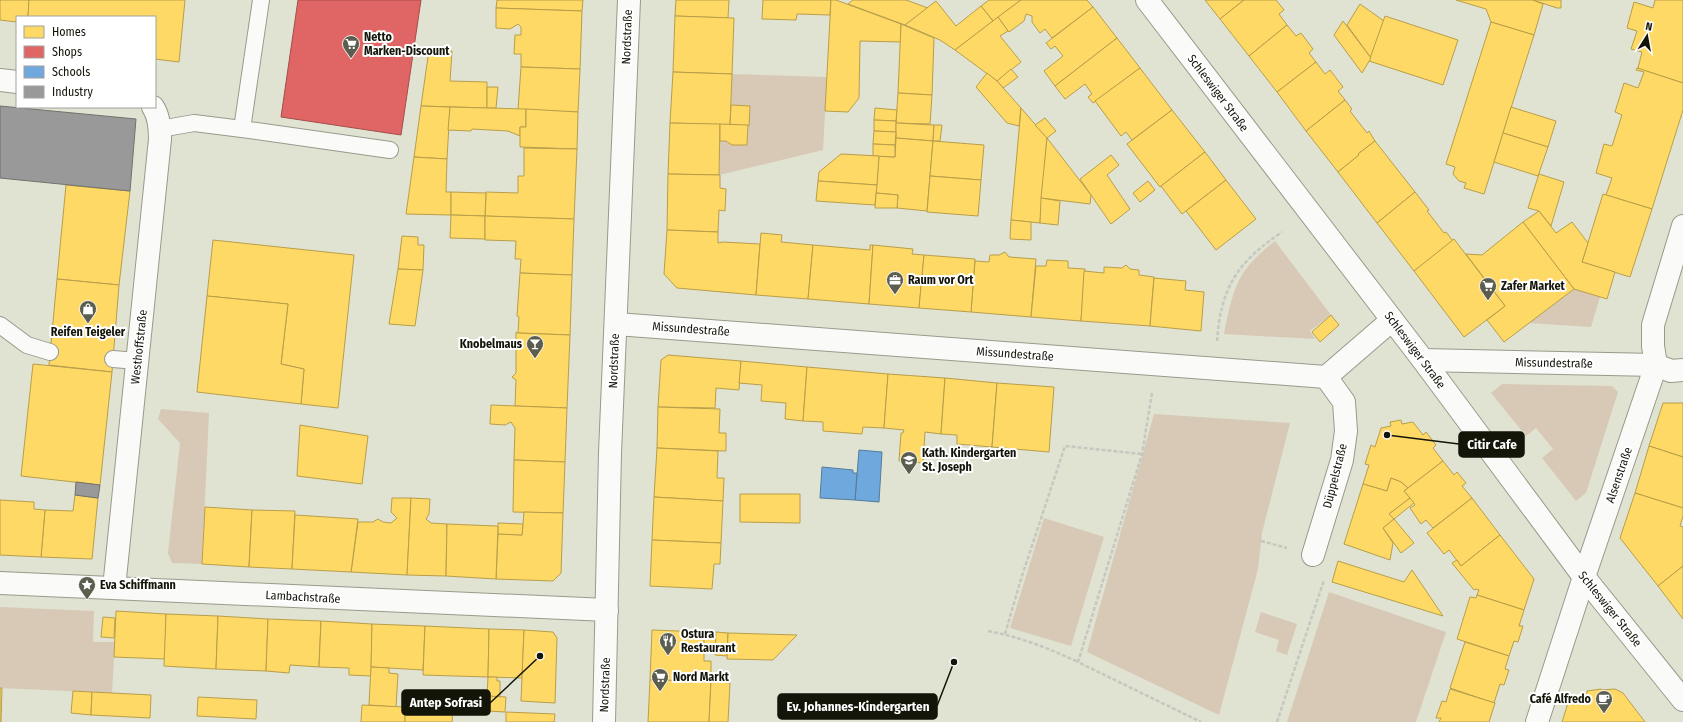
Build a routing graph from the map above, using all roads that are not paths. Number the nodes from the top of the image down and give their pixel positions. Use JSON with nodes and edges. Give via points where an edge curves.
{"nodes":[{"id":1,"x":261,"y":0,"type":"edge"},
{"id":2,"x":629,"y":0,"type":"edge"},
{"id":3,"x":1147,"y":0,"type":"edge"},
{"id":4,"x":0,"y":80,"type":"edge"},
{"id":5,"x":16,"y":82,"type":"edge"},
{"id":6,"x":154,"y":108,"type":"edge"},
{"id":7,"x":160,"y":129,"type":"junction"},
{"id":8,"x":242,"y":129,"type":"junction"},
{"id":9,"x":390,"y":150,"type":"dead end"},
{"id":10,"x":1683,"y":226,"type":"edge"},
{"id":11,"x":1392,"y":320,"type":"junction"},
{"id":12,"x":616,"y":324,"type":"junction"},
{"id":13,"x":0,"y":325,"type":"edge"},
{"id":14,"x":50,"y":352,"type":"dead end"},
{"id":15,"x":113,"y":359,"type":"dead end"},
{"id":16,"x":1423,"y":360,"type":"junction"},
{"id":17,"x":137,"y":361,"type":"junction"},
{"id":18,"x":1656,"y":365,"type":"junction"},
{"id":19,"x":1683,"y":370,"type":"edge"},
{"id":20,"x":1326,"y":377,"type":"junction"},
{"id":21,"x":1313,"y":555,"type":"dead end"},
{"id":22,"x":1584,"y":577,"type":"junction"},
{"id":23,"x":0,"y":583,"type":"edge"},
{"id":24,"x":114,"y":588,"type":"junction"},
{"id":25,"x":607,"y":610,"type":"junction"},
{"id":26,"x":1683,"y":700,"type":"edge"},
{"id":27,"x":604,"y":722,"type":"edge"},
{"id":28,"x":1537,"y":722,"type":"edge"}],
"edges":[{"from":1,"to":8,"type":"lane"},
{"from":2,"to":12,"type":"street","name":"Nordstraße"},
{"from":3,"to":11,"type":"street","name":"Schleswiger Straße"},
{"from":4,"to":5,"type":"street"},
{"from":6,"to":7,"type":"street","name":"Westhoffstraße"},
{"from":7,"to":8,"type":"lane","via":[[194,123]]},
{"from":7,"to":17,"type":"street","name":"Westhoffstraße"},
{"from":8,"to":9,"type":"lane"},
{"from":10,"to":18,"type":"street","name":"Alsenstraße","via":[[1653,325]]},
{"from":11,"to":16,"type":"street","name":"Schleswiger Straße"},
{"from":11,"to":20,"type":"street"},
{"from":12,"to":20,"type":"street","name":"Missundestraße"},
{"from":12,"to":25,"type":"street","name":"Nordstraße"},
{"from":13,"to":14,"type":"lane","via":[[28,345]]},
{"from":15,"to":17,"type":"lane"},
{"from":16,"to":18,"type":"street","name":"Missundestraße"},
{"from":16,"to":22,"type":"street","name":"Schleswiger Straße"},
{"from":17,"to":24,"type":"street","name":"Westhoffstraße"},
{"from":18,"to":19,"type":"street","name":"Missundestraße","via":[[1671,371]]},
{"from":18,"to":22,"type":"street","name":"Alsenstraße"},
{"from":20,"to":21,"type":"street","name":"Düppelstraße","via":[[1344,402],[1346,431],[1342,460]]},
{"from":22,"to":26,"type":"street","name":"Schleswiger Straße"},
{"from":22,"to":28,"type":"street","name":"Alsenstraße"},
{"from":23,"to":24,"type":"street","name":"Lambachstraße"},
{"from":24,"to":25,"type":"street","name":"Lambachstraße"},
{"from":25,"to":27,"type":"street","name":"Nordstraße"}]}
